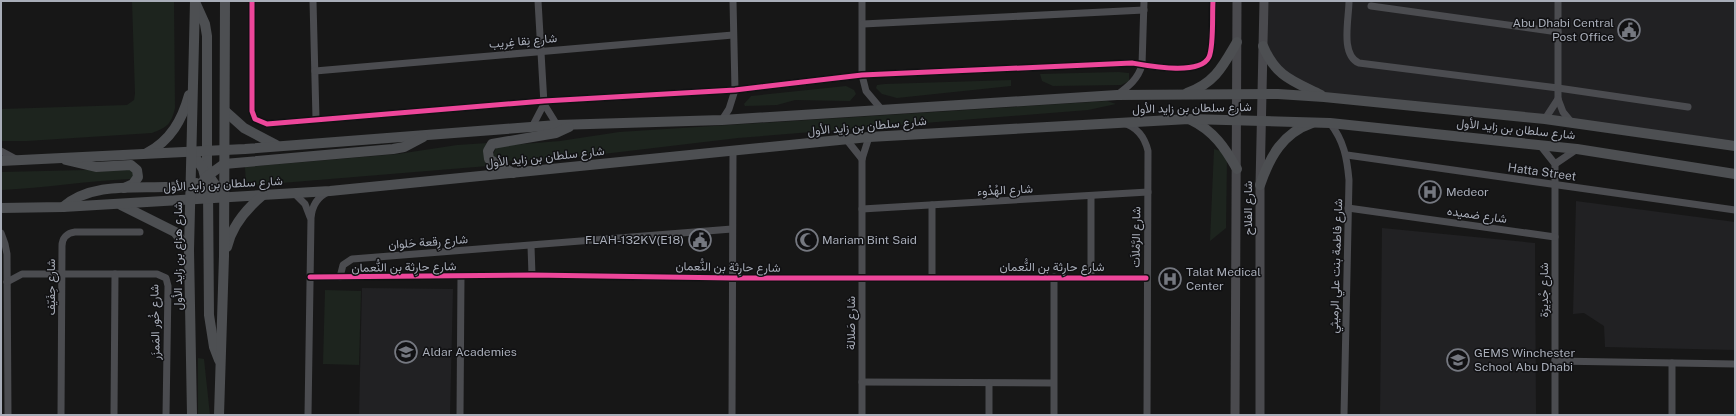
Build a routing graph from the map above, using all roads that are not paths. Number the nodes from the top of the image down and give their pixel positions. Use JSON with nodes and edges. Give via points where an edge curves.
{"nodes":[{"id":1,"x":225,"y":1,"type":"edge"},
{"id":2,"x":252,"y":1,"type":"edge"},
{"id":3,"x":313,"y":1,"type":"edge"},
{"id":4,"x":538,"y":1,"type":"edge"},
{"id":5,"x":733,"y":1,"type":"edge"},
{"id":6,"x":862,"y":1,"type":"edge"},
{"id":7,"x":1144,"y":1,"type":"edge"},
{"id":8,"x":1213,"y":1,"type":"edge"},
{"id":9,"x":1237,"y":1,"type":"edge"},
{"id":10,"x":1264,"y":1,"type":"edge"},
{"id":11,"x":1349,"y":1,"type":"edge"},
{"id":12,"x":1558,"y":1,"type":"edge"},
{"id":13,"x":195,"y":2,"type":"edge"},
{"id":14,"x":1371,"y":6,"type":"dead end"},
{"id":15,"x":1144,"y":10,"type":"junction"},
{"id":16,"x":862,"y":24,"type":"junction"},
{"id":17,"x":1558,"y":32,"type":"junction"},
{"id":18,"x":733,"y":35,"type":"junction"},
{"id":19,"x":1237,"y":42,"type":"junction"},
{"id":20,"x":1263,"y":46,"type":"junction"},
{"id":21,"x":541,"y":50,"type":"junction"},
{"id":22,"x":1142,"y":65,"type":"junction"},
{"id":23,"x":315,"y":71,"type":"junction"},
{"id":24,"x":862,"y":75,"type":"junction"},
{"id":25,"x":193,"y":81,"type":"junction"},
{"id":26,"x":1558,"y":88,"type":"junction"},
{"id":27,"x":735,"y":90,"type":"junction"},
{"id":28,"x":1262,"y":94,"type":"junction"},
{"id":29,"x":1117,"y":95,"type":"junction"},
{"id":30,"x":1182,"y":95,"type":"junction"},
{"id":31,"x":1236,"y":95,"type":"junction"},
{"id":32,"x":1324,"y":97,"type":"junction"},
{"id":33,"x":1558,"y":99,"type":"junction"},
{"id":34,"x":544,"y":103,"type":"junction"},
{"id":35,"x":1688,"y":107,"type":"dead end"},
{"id":36,"x":882,"y":110,"type":"junction"},
{"id":37,"x":225,"y":111,"type":"junction"},
{"id":38,"x":316,"y":119,"type":"junction"},
{"id":39,"x":1189,"y":119,"type":"junction"},
{"id":40,"x":1545,"y":119,"type":"junction"},
{"id":41,"x":722,"y":120,"type":"junction"},
{"id":42,"x":1236,"y":120,"type":"junction"},
{"id":43,"x":1262,"y":120,"type":"junction"},
{"id":44,"x":1119,"y":122,"type":"junction"},
{"id":45,"x":1317,"y":122,"type":"junction"},
{"id":46,"x":1330,"y":123,"type":"junction"},
{"id":47,"x":1572,"y":123,"type":"junction"},
{"id":48,"x":557,"y":125,"type":"junction"},
{"id":49,"x":572,"y":125,"type":"junction"},
{"id":50,"x":532,"y":127,"type":"junction"},
{"id":51,"x":426,"y":135,"type":"junction"},
{"id":52,"x":869,"y":137,"type":"junction"},
{"id":53,"x":846,"y":139,"type":"junction"},
{"id":54,"x":1539,"y":145,"type":"junction"},
{"id":55,"x":278,"y":146,"type":"junction"},
{"id":56,"x":1735,"y":146,"type":"edge"},
{"id":57,"x":1577,"y":149,"type":"junction"},
{"id":58,"x":224,"y":150,"type":"junction"},
{"id":59,"x":1,"y":151,"type":"edge"},
{"id":60,"x":206,"y":151,"type":"junction"},
{"id":61,"x":192,"y":152,"type":"junction"},
{"id":62,"x":733,"y":152,"type":"junction"},
{"id":63,"x":145,"y":154,"type":"junction"},
{"id":64,"x":1347,"y":155,"type":"junction"},
{"id":65,"x":60,"y":158,"type":"junction"},
{"id":66,"x":862,"y":159,"type":"junction"},
{"id":67,"x":18,"y":160,"type":"junction"},
{"id":68,"x":1,"y":161,"type":"edge"},
{"id":69,"x":224,"y":164,"type":"junction"},
{"id":70,"x":1555,"y":164,"type":"junction"},
{"id":71,"x":1236,"y":169,"type":"junction"},
{"id":72,"x":513,"y":173,"type":"junction"},
{"id":73,"x":1735,"y":174,"type":"edge"},
{"id":74,"x":207,"y":175,"type":"junction"},
{"id":75,"x":1260,"y":184,"type":"junction"},
{"id":76,"x":191,"y":185,"type":"junction"},
{"id":77,"x":1556,"y":185,"type":"junction"},
{"id":78,"x":122,"y":189,"type":"junction"},
{"id":79,"x":330,"y":191,"type":"junction"},
{"id":80,"x":1148,"y":192,"type":"junction"},
{"id":81,"x":294,"y":193,"type":"junction"},
{"id":82,"x":263,"y":195,"type":"junction"},
{"id":83,"x":1091,"y":196,"type":"junction"},
{"id":84,"x":224,"y":197,"type":"junction"},
{"id":85,"x":208,"y":198,"type":"junction"},
{"id":86,"x":191,"y":199,"type":"junction"},
{"id":87,"x":119,"y":204,"type":"junction"},
{"id":88,"x":932,"y":205,"type":"junction"},
{"id":89,"x":63,"y":207,"type":"junction"},
{"id":90,"x":1,"y":208,"type":"edge"},
{"id":91,"x":1348,"y":208,"type":"junction"},
{"id":92,"x":862,"y":209,"type":"junction"},
{"id":93,"x":1735,"y":210,"type":"edge"},
{"id":94,"x":311,"y":218,"type":"junction"},
{"id":95,"x":732,"y":229,"type":"junction"},
{"id":96,"x":140,"y":232,"type":"dead end"},
{"id":97,"x":1,"y":233,"type":"edge"},
{"id":98,"x":1555,"y":237,"type":"junction"},
{"id":99,"x":530,"y":246,"type":"junction"},
{"id":100,"x":189,"y":250,"type":"junction"},
{"id":101,"x":4,"y":254,"type":"edge"},
{"id":102,"x":224,"y":256,"type":"junction"},
{"id":103,"x":7,"y":265,"type":"junction"},
{"id":104,"x":62,"y":273,"type":"junction"},
{"id":105,"x":22,"y":274,"type":"junction"},
{"id":106,"x":115,"y":274,"type":"junction"},
{"id":107,"x":532,"y":275,"type":"junction"},
{"id":108,"x":461,"y":276,"type":"junction"},
{"id":109,"x":310,"y":277,"type":"junction"},
{"id":110,"x":340,"y":277,"type":"junction"},
{"id":111,"x":1054,"y":277,"type":"junction"},
{"id":112,"x":1091,"y":277,"type":"junction"},
{"id":113,"x":732,"y":278,"type":"junction"},
{"id":114,"x":862,"y":278,"type":"junction"},
{"id":115,"x":932,"y":278,"type":"junction"},
{"id":116,"x":1146,"y":278,"type":"junction"},
{"id":117,"x":7,"y":282,"type":"junction"},
{"id":118,"x":4,"y":304,"type":"edge"},
{"id":119,"x":1554,"y":361,"type":"junction"},
{"id":120,"x":221,"y":363,"type":"junction"},
{"id":121,"x":1672,"y":363,"type":"junction"},
{"id":122,"x":1735,"y":364,"type":"edge"},
{"id":123,"x":862,"y":382,"type":"junction"},
{"id":124,"x":989,"y":383,"type":"junction"},
{"id":125,"x":1053,"y":383,"type":"junction"},
{"id":126,"x":4,"y":397,"type":"edge"},
{"id":127,"x":220,"y":414,"type":"edge"},
{"id":128,"x":8,"y":415,"type":"edge"},
{"id":129,"x":61,"y":415,"type":"edge"},
{"id":130,"x":114,"y":415,"type":"edge"},
{"id":131,"x":166,"y":415,"type":"edge"},
{"id":132,"x":192,"y":415,"type":"edge"},
{"id":133,"x":308,"y":415,"type":"edge"},
{"id":134,"x":460,"y":415,"type":"edge"},
{"id":135,"x":732,"y":415,"type":"edge"},
{"id":136,"x":862,"y":415,"type":"edge"},
{"id":137,"x":989,"y":415,"type":"edge"},
{"id":138,"x":1054,"y":415,"type":"edge"},
{"id":139,"x":1147,"y":415,"type":"edge"},
{"id":140,"x":1235,"y":415,"type":"edge"},
{"id":141,"x":1260,"y":415,"type":"edge"},
{"id":142,"x":1344,"y":415,"type":"edge"},
{"id":143,"x":1555,"y":415,"type":"edge"},
{"id":144,"x":1672,"y":415,"type":"edge"}],
"edges":[{"from":1,"to":37,"type":"main road"},
{"from":2,"to":38,"type":"street","via":[[252,111],[255,119],[267,124]]},
{"from":3,"to":23,"type":"street"},
{"from":4,"to":21,"type":"street"},
{"from":5,"to":18,"type":"street"},
{"from":6,"to":16,"type":"street"},
{"from":7,"to":15,"type":"street"},
{"from":8,"to":22,"type":"street","via":[[1210,52],[1206,62],[1190,68]]},
{"from":9,"to":19,"type":"main road","name":"شارع الفلاح"},
{"from":10,"to":20,"type":"main road","name":"شارع الفلاح"},
{"from":11,"to":26,"type":"street","via":[[1348,50],[1355,61]]},
{"from":12,"to":17,"type":"street"},
{"from":13,"to":25,"type":"main road","name":"شارع هزاع بن زايد الأول"},
{"from":13,"to":60,"type":"main road","via":[[207,36]]},
{"from":14,"to":17,"type":"street"},
{"from":15,"to":16,"type":"street"},
{"from":15,"to":22,"type":"street"},
{"from":16,"to":24,"type":"street"},
{"from":17,"to":26,"type":"street"},
{"from":18,"to":21,"type":"street","name":"شارع نِقا غِريب"},
{"from":18,"to":27,"type":"street"},
{"from":19,"to":30,"type":"main road","via":[[1214,78],[1197,90]]},
{"from":19,"to":31,"type":"main road","name":"شارع الفلاح"},
{"from":20,"to":28,"type":"main road","name":"شارع الفلاح"},
{"from":20,"to":32,"type":"main road","via":[[1268,58],[1282,75]]},
{"from":21,"to":23,"type":"street","name":"شارع نِقا غِريب"},
{"from":21,"to":34,"type":"street"},
{"from":22,"to":24,"type":"street","via":[[1132,63]]},
{"from":22,"to":29,"type":"street","via":[[1131,84]]},
{"from":23,"to":38,"type":"street"},
{"from":24,"to":27,"type":"street"},
{"from":24,"to":36,"type":"street","via":[[866,91]]},
{"from":25,"to":61,"type":"main road","name":"شارع هزاع بن زايد الأول"},
{"from":25,"to":63,"type":"main road","via":[[184,112],[173,132],[161,144]]},
{"from":26,"to":33,"type":"street"},
{"from":26,"to":35,"type":"street"},
{"from":27,"to":34,"type":"street"},
{"from":27,"to":41,"type":"street","via":[[730,109]]},
{"from":28,"to":31,"type":"main road","name":"شارع سلطان بن زايد الأول"},
{"from":28,"to":32,"type":"main road","name":"شارع سلطان بن زايد الأول"},
{"from":28,"to":43,"type":"main road","name":"شارع الفلاح"},
{"from":29,"to":30,"type":"main road","name":"شارع سلطان بن زايد الأول"},
{"from":29,"to":36,"type":"main road","name":"شارع سلطان بن زايد الأول"},
{"from":30,"to":31,"type":"main road","name":"شارع سلطان بن زايد الأول"},
{"from":31,"to":42,"type":"main road","name":"شارع الفلاح"},
{"from":32,"to":40,"type":"main road","name":"شارع سلطان بن زايد الأول"},
{"from":33,"to":40,"type":"street"},
{"from":33,"to":47,"type":"street","via":[[1563,112]]},
{"from":34,"to":38,"type":"street"},
{"from":34,"to":48,"type":"street"},
{"from":34,"to":50,"type":"street"},
{"from":36,"to":41,"type":"main road","name":"شارع سلطان بن زايد الأول"},
{"from":37,"to":55,"type":"main road","via":[[244,128]]},
{"from":37,"to":58,"type":"main road"},
{"from":39,"to":42,"type":"main road","name":"شارع سلطان بن زايد الأول"},
{"from":39,"to":44,"type":"main road","name":"شارع سلطان بن زايد الأول"},
{"from":39,"to":71,"type":"main road","via":[[1200,124],[1217,138]]},
{"from":40,"to":47,"type":"main road","name":"شارع سلطان بن زايد الأول"},
{"from":41,"to":49,"type":"main road","name":"شارع سلطان بن زايد الأول"},
{"from":42,"to":43,"type":"main road","name":"شارع سلطان بن زايد الأول"},
{"from":42,"to":71,"type":"main road","name":"شارع الفلاح"},
{"from":43,"to":45,"type":"main road","name":"شارع سلطان بن زايد الأول"},
{"from":43,"to":75,"type":"main road","name":"شارع الفلاح"},
{"from":44,"to":52,"type":"main road","name":"شارع سلطان بن زايد الأول"},
{"from":44,"to":80,"type":"street","name":"شارع الرَّمْلاَت","via":[[1135,129],[1146,143]]},
{"from":45,"to":46,"type":"main road","name":"شارع سلطان بن زايد الأول"},
{"from":45,"to":75,"type":"main road","via":[[1292,133],[1282,142],[1267,166]]},
{"from":46,"to":54,"type":"main road","name":"شارع سلطان بن زايد الأول"},
{"from":46,"to":64,"type":"street","name":"شارع فاطمة بنت علي الرميثي","via":[[1344,143]]},
{"from":47,"to":56,"type":"main road","name":"شارع سلطان بن زايد الأول"},
{"from":48,"to":49,"type":"main road","name":"شارع سلطان بن زايد الأول"},
{"from":48,"to":50,"type":"main road","name":"شارع سلطان بن زايد الأول"},
{"from":49,"to":72,"type":"main road","via":[[556,132],[492,144],[488,151],[489,158]]},
{"from":50,"to":51,"type":"main road","name":"شارع سلطان بن زايد الأول"},
{"from":51,"to":55,"type":"main road","name":"شارع سلطان بن زايد الأول"},
{"from":51,"to":69,"type":"main road","via":[[404,147],[393,149]]},
{"from":52,"to":53,"type":"main road","name":"شارع سلطان بن زايد الأول"},
{"from":52,"to":66,"type":"street","name":"شارع صَلالة"},
{"from":53,"to":62,"type":"main road","name":"شارع سلطان بن زايد الأول"},
{"from":53,"to":66,"type":"street"},
{"from":54,"to":57,"type":"main road","name":"شارع سلطان بن زايد الأول"},
{"from":54,"to":70,"type":"street"},
{"from":55,"to":58,"type":"main road","name":"شارع سلطان بن زايد الأول"},
{"from":57,"to":70,"type":"street"},
{"from":57,"to":73,"type":"main road","name":"شارع سلطان بن زايد الأول"},
{"from":58,"to":60,"type":"main road","name":"شارع سلطان بن زايد الأول"},
{"from":58,"to":69,"type":"main road"},
{"from":58,"to":74,"type":"main road"},
{"from":59,"to":67,"type":"street"},
{"from":60,"to":61,"type":"main road","name":"شارع سلطان بن زايد الأول"},
{"from":60,"to":74,"type":"main road"},
{"from":61,"to":63,"type":"main road","name":"شارع سلطان بن زايد الأول"},
{"from":61,"to":74,"type":"main road"},
{"from":61,"to":76,"type":"main road","name":"شارع هزاع بن زايد الأول"},
{"from":62,"to":72,"type":"main road","name":"شارع سلطان بن زايد الأول"},
{"from":62,"to":95,"type":"street"},
{"from":63,"to":65,"type":"main road","name":"شارع سلطان بن زايد الأول"},
{"from":64,"to":77,"type":"street","name":"Hatta Street"},
{"from":64,"to":91,"type":"street","name":"شارع فاطمة بنت علي الرميثي"},
{"from":65,"to":67,"type":"main road","name":"شارع سلطان بن زايد الأول"},
{"from":65,"to":78,"type":"main road","via":[[92,166],[134,167],[139,174],[136,181]]},
{"from":66,"to":92,"type":"street","name":"شارع صَلالة"},
{"from":67,"to":68,"type":"main road","name":"شارع سلطان بن زايد الأول"},
{"from":69,"to":74,"type":"main road"},
{"from":69,"to":84,"type":"main road"},
{"from":70,"to":77,"type":"street","name":"شارع جْدِيرَة"},
{"from":71,"to":140,"type":"main road","name":"شارع الفلاح"},
{"from":72,"to":79,"type":"main road","name":"شارع سلطان بن زايد الأول"},
{"from":74,"to":76,"type":"main road"},
{"from":74,"to":84,"type":"main road"},
{"from":74,"to":85,"type":"main road"},
{"from":74,"to":86,"type":"main road"},
{"from":75,"to":141,"type":"main road","name":"شارع الفلاح"},
{"from":76,"to":78,"type":"main road"},
{"from":76,"to":86,"type":"main road","name":"شارع هزاع بن زايد الأول"},
{"from":77,"to":93,"type":"street","name":"Hatta Street"},
{"from":77,"to":98,"type":"street","name":"شارع جْدِيرَة"},
{"from":78,"to":89,"type":"main road","via":[[86,193]]},
{"from":79,"to":81,"type":"main road","name":"شارع سلطان بن زايد الأول"},
{"from":79,"to":94,"type":"street","via":[[318,199]]},
{"from":80,"to":83,"type":"street","name":"شارع الهُدُوء"},
{"from":80,"to":116,"type":"street","name":"شارع الرَّمْلاَت"},
{"from":81,"to":82,"type":"main road","name":"شارع سلطان بن زايد الأول"},
{"from":81,"to":94,"type":"street","via":[[305,204]]},
{"from":82,"to":84,"type":"main road","name":"شارع سلطان بن زايد الأول"},
{"from":82,"to":102,"type":"main road","via":[[234,228]]},
{"from":83,"to":88,"type":"street","name":"شارع الهُدُوء"},
{"from":83,"to":112,"type":"street"},
{"from":84,"to":85,"type":"main road","name":"شارع سلطان بن زايد الأول"},
{"from":84,"to":102,"type":"main road"},
{"from":85,"to":86,"type":"main road","name":"شارع سلطان بن زايد الأول"},
{"from":85,"to":120,"type":"main road","via":[[209,315],[214,347]]},
{"from":86,"to":87,"type":"main road","name":"شارع سلطان بن زايد الأول"},
{"from":86,"to":100,"type":"main road","name":"شارع هزاع بن زايد الأول"},
{"from":87,"to":89,"type":"main road","name":"شارع سلطان بن زايد الأول"},
{"from":87,"to":100,"type":"main road","via":[[175,232]]},
{"from":88,"to":92,"type":"street","name":"شارع الهُدُوء"},
{"from":88,"to":115,"type":"street"},
{"from":89,"to":90,"type":"main road","name":"شارع سلطان بن زايد الأول"},
{"from":91,"to":98,"type":"street","name":"شارع ضميده"},
{"from":91,"to":142,"type":"street","name":"شارع فاطمة بنت علي الرميثي"},
{"from":92,"to":114,"type":"street","name":"شارع صَلالة"},
{"from":94,"to":109,"type":"street"},
{"from":95,"to":99,"type":"street","name":"شارع رِقعة حَلوان"},
{"from":95,"to":113,"type":"street"},
{"from":96,"to":104,"type":"street","name":"شارع حِفَيّف","via":[[75,232],[67,235],[62,242]]},
{"from":97,"to":101,"type":"street","via":[[6,244]]},
{"from":98,"to":119,"type":"street","name":"شارع جْدِيرَة"},
{"from":99,"to":107,"type":"street"},
{"from":99,"to":110,"type":"street","name":"شارع رِقعة حَلوان","via":[[352,259],[343,265]]},
{"from":100,"to":132,"type":"main road","name":"شارع هزاع بن زايد الأول"},
{"from":101,"to":103,"type":"street"},
{"from":102,"to":120,"type":"main road"},
{"from":103,"to":105,"type":"street"},
{"from":103,"to":117,"type":"street"},
{"from":104,"to":105,"type":"street","name":"شارع خُور المَمزَر"},
{"from":104,"to":106,"type":"street","name":"شارع خُور المَمزَر"},
{"from":104,"to":129,"type":"street","name":"شارع حِفَيّف"},
{"from":105,"to":117,"type":"street","name":"شارع خُور المَمزَر"},
{"from":106,"to":130,"type":"street"},
{"from":106,"to":131,"type":"street","name":"شارع خُور المَمزَر","via":[[157,274],[166,278],[168,282]]},
{"from":107,"to":108,"type":"street","name":"شارع حارِثة بن النُّعمان"},
{"from":107,"to":113,"type":"street","name":"شارع حارِثة بن النُّعمان"},
{"from":108,"to":110,"type":"street","name":"شارع حارِثة بن النُّعمان"},
{"from":108,"to":134,"type":"street"},
{"from":109,"to":110,"type":"street","name":"شارع حارِثة بن النُّعمان"},
{"from":109,"to":133,"type":"street"},
{"from":111,"to":112,"type":"street","name":"شارع حارِثة بن النُّعمان"},
{"from":111,"to":115,"type":"street","name":"شارع حارِثة بن النُّعمان"},
{"from":111,"to":125,"type":"street"},
{"from":112,"to":116,"type":"street","name":"شارع حارِثة بن النُّعمان"},
{"from":113,"to":114,"type":"street","name":"شارع حارِثة بن النُّعمان"},
{"from":113,"to":135,"type":"street"},
{"from":114,"to":115,"type":"street","name":"شارع حارِثة بن النُّعمان"},
{"from":114,"to":123,"type":"street","name":"شارع صَلالة"},
{"from":116,"to":139,"type":"street","name":"شارع الرَّمْلاَت"},
{"from":117,"to":118,"type":"street"},
{"from":118,"to":126,"type":"street"},
{"from":119,"to":121,"type":"street"},
{"from":119,"to":143,"type":"street","name":"شارع جْدِيرَة"},
{"from":120,"to":127,"type":"main road"},
{"from":121,"to":122,"type":"street"},
{"from":121,"to":144,"type":"street"},
{"from":123,"to":124,"type":"street"},
{"from":123,"to":136,"type":"street","name":"شارع صَلالة"},
{"from":124,"to":125,"type":"street"},
{"from":124,"to":137,"type":"street"},
{"from":125,"to":138,"type":"street"},
{"from":126,"to":128,"type":"street"}]}
